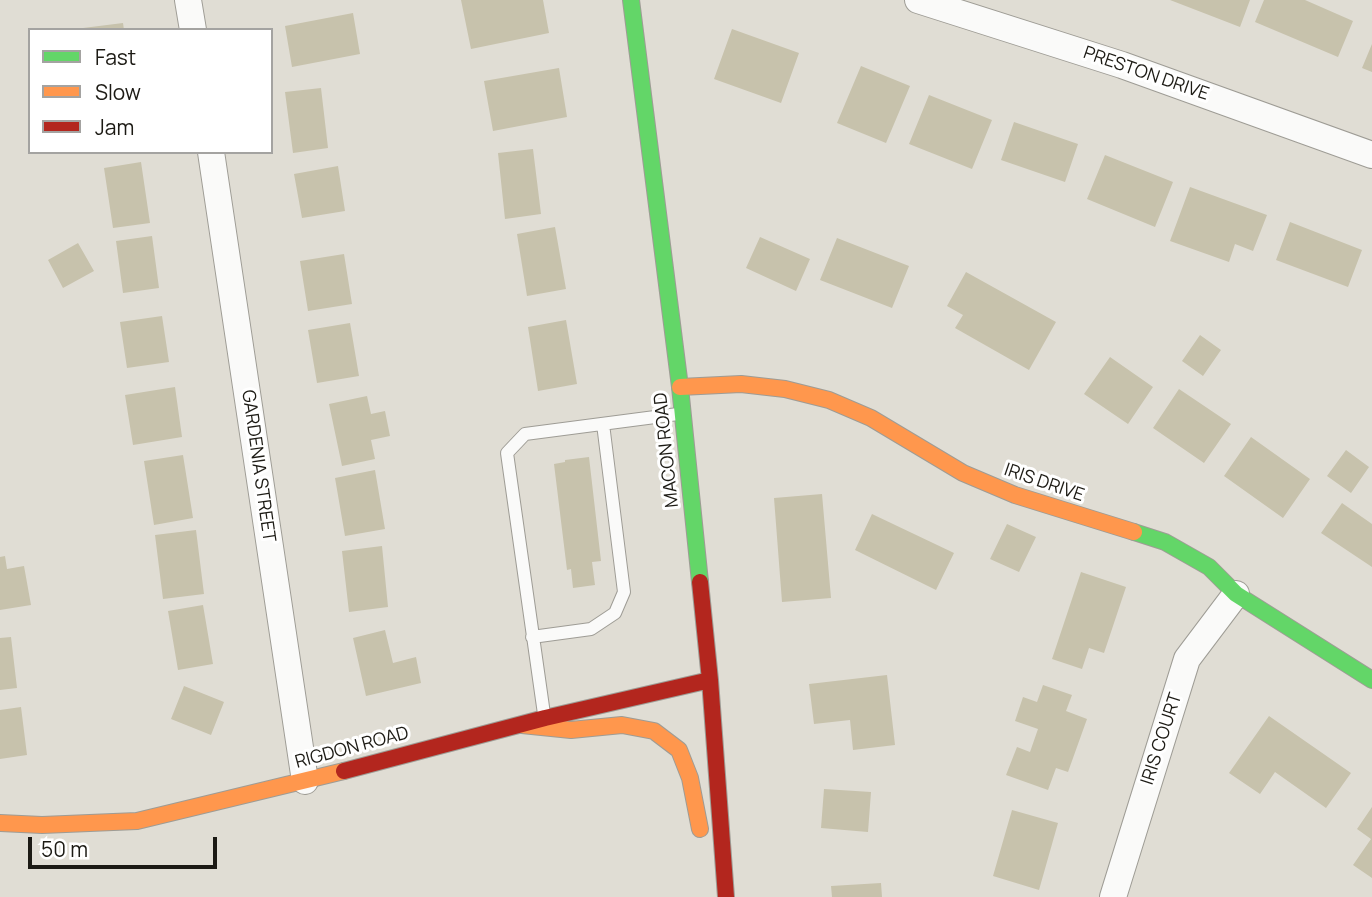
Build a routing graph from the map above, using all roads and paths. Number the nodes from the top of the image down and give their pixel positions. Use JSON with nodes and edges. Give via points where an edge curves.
{"nodes":[{"id":1,"x":188,"y":0,"type":"edge"},
{"id":2,"x":631,"y":0,"type":"edge"},
{"id":3,"x":918,"y":0,"type":"edge"},
{"id":4,"x":193,"y":28,"type":"edge"},
{"id":5,"x":211,"y":154,"type":"edge"},
{"id":6,"x":1372,"y":155,"type":"edge"},
{"id":7,"x":680,"y":387,"type":"junction"},
{"id":8,"x":683,"y":413,"type":"junction"},
{"id":9,"x":603,"y":424,"type":"junction"},
{"id":10,"x":1236,"y":594,"type":"junction"},
{"id":11,"x":532,"y":636,"type":"junction"},
{"id":12,"x":709,"y":680,"type":"junction"},
{"id":13,"x":1372,"y":680,"type":"edge"},
{"id":14,"x":545,"y":718,"type":"junction"},
{"id":15,"x":522,"y":725,"type":"junction"},
{"id":16,"x":305,"y":781,"type":"junction"},
{"id":17,"x":0,"y":823,"type":"edge"},
{"id":18,"x":724,"y":877,"type":"junction"},
{"id":19,"x":726,"y":897,"type":"edge"},
{"id":20,"x":1113,"y":897,"type":"edge"}],
"edges":[{"from":1,"to":4,"type":"street"},
{"from":2,"to":7,"type":"street","name":"MACON ROAD"},
{"from":3,"to":6,"type":"street","name":"PRESTON DRIVE","via":[[1122,65]]},
{"from":5,"to":16,"type":"street","name":"GARDENIA STREET"},
{"from":7,"to":8,"type":"street","name":"MACON ROAD"},
{"from":7,"to":10,"type":"street","name":"IRIS DRIVE","via":[[741,384],[829,400],[871,418],[963,473],[1015,495],[1165,542],[1209,567]]},
{"from":8,"to":9,"type":"lane"},
{"from":8,"to":12,"type":"street","name":"MACON ROAD"},
{"from":9,"to":11,"type":"lane","via":[[624,592],[615,613],[591,629]]},
{"from":9,"to":11,"type":"lane","via":[[525,434],[507,453]]},
{"from":10,"to":13,"type":"street","name":"IRIS DRIVE"},
{"from":10,"to":20,"type":"street","name":"IRIS COURT","via":[[1187,659]]},
{"from":11,"to":14,"type":"lane"},
{"from":12,"to":14,"type":"street","name":"RIGDON ROAD"},
{"from":12,"to":18,"type":"street","name":"MACON ROAD"},
{"from":14,"to":15,"type":"street","name":"RIGDON ROAD"},
{"from":15,"to":16,"type":"street","name":"RIGDON ROAD"},
{"from":15,"to":18,"type":"street","via":[[571,730],[622,725],[654,731],[679,750],[690,778],[704,845]]},
{"from":16,"to":17,"type":"street","name":"RIGDON ROAD","via":[[137,821]]},
{"from":18,"to":19,"type":"street","name":"MACON ROAD"}]}
